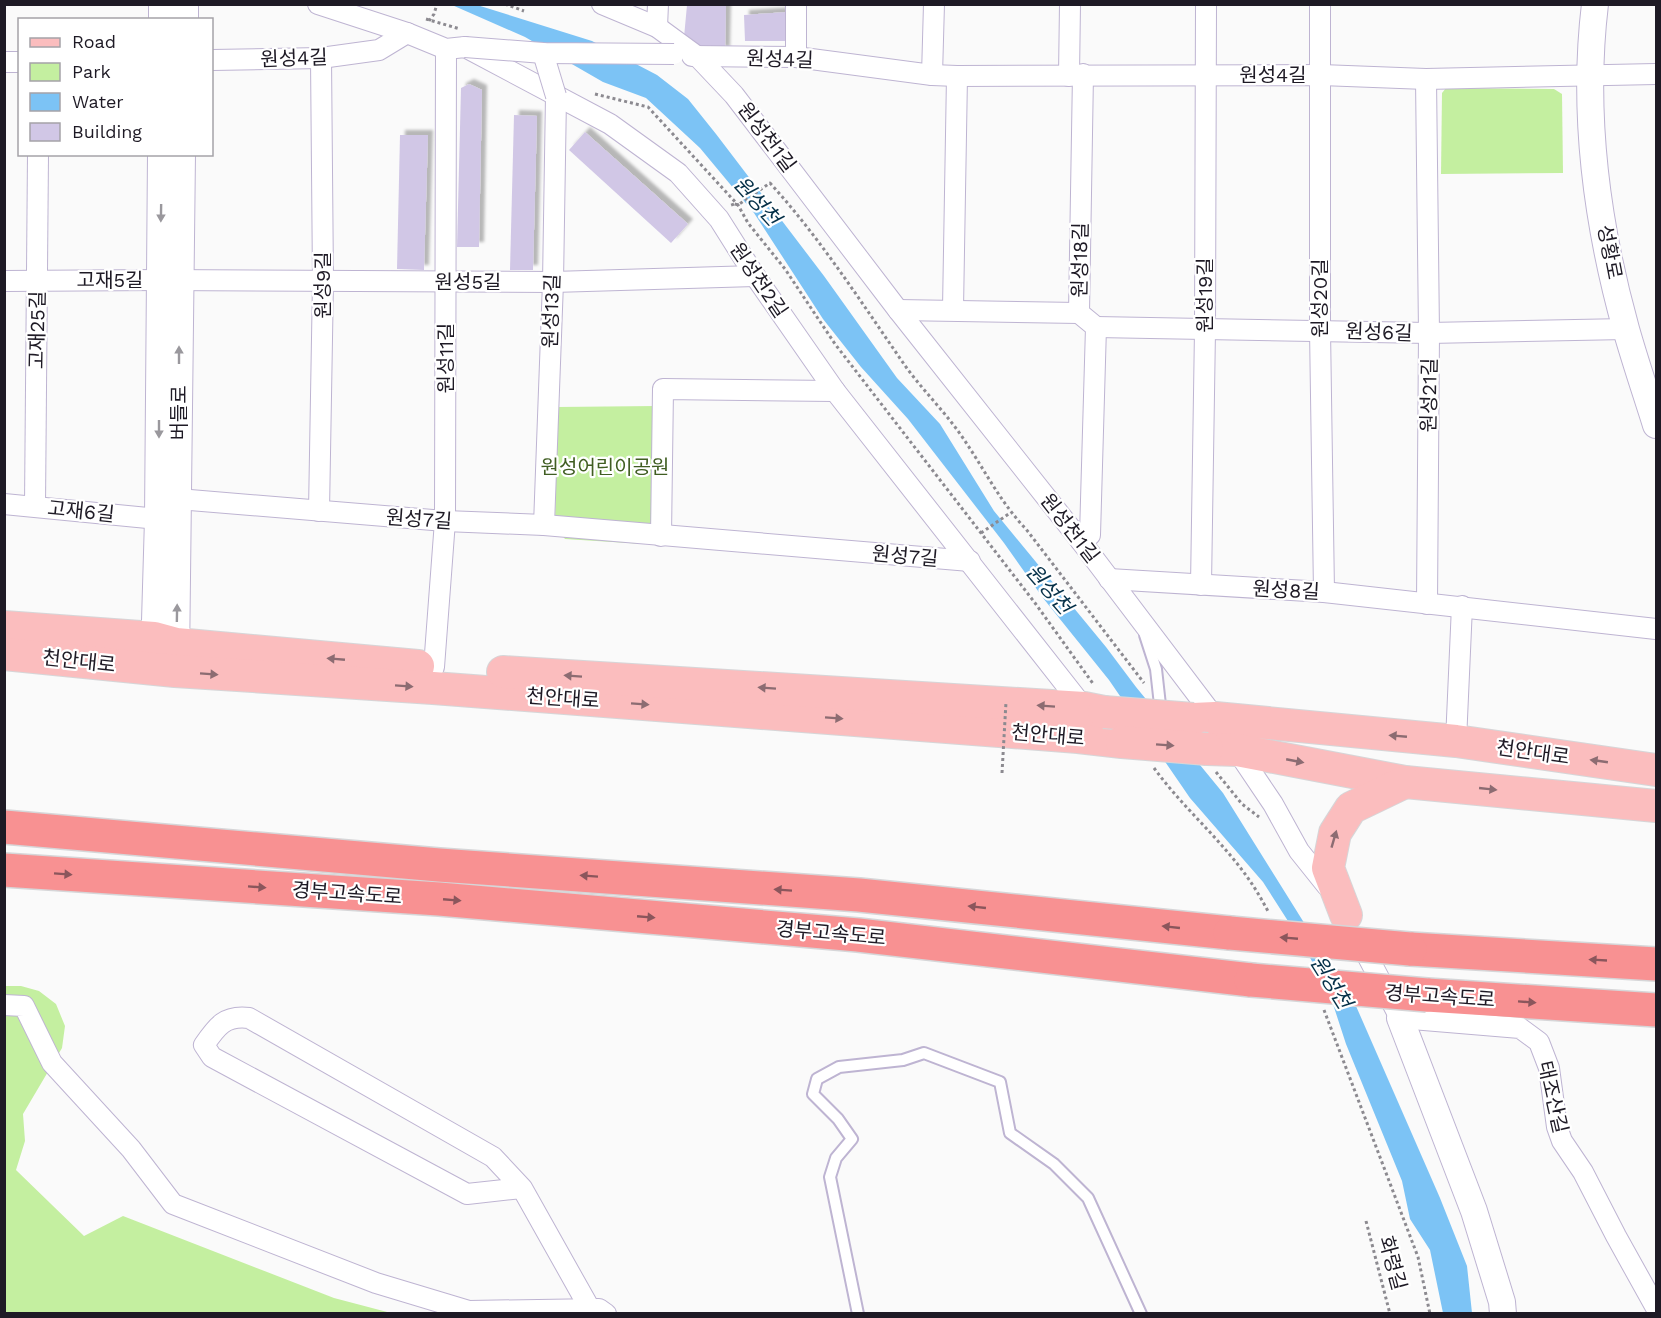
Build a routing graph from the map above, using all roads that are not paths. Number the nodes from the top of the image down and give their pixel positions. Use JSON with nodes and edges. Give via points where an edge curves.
{"nodes":[{"id":1,"x":318,"y":4,"type":"edge"},
{"id":2,"x":602,"y":4,"type":"edge"},
{"id":3,"x":658,"y":4,"type":"edge"},
{"id":4,"x":796,"y":4,"type":"edge"},
{"id":5,"x":934,"y":4,"type":"edge"},
{"id":6,"x":1070,"y":4,"type":"edge"},
{"id":7,"x":1206,"y":4,"type":"edge"},
{"id":8,"x":1320,"y":4,"type":"edge"},
{"id":9,"x":1595,"y":4,"type":"edge"},
{"id":10,"x":657,"y":27,"type":"junction"},
{"id":11,"x":407,"y":33,"type":"junction"},
{"id":12,"x":455,"y":48,"type":"junction"},
{"id":13,"x":543,"y":53,"type":"junction"},
{"id":14,"x":698,"y":57,"type":"junction"},
{"id":15,"x":796,"y":57,"type":"junction"},
{"id":16,"x":321,"y":58,"type":"junction"},
{"id":17,"x":213,"y":60,"type":"edge"},
{"id":18,"x":1656,"y":74,"type":"edge"},
{"id":19,"x":932,"y":75,"type":"junction"},
{"id":20,"x":1076,"y":75,"type":"junction"},
{"id":21,"x":1206,"y":75,"type":"junction"},
{"id":22,"x":1321,"y":75,"type":"junction"},
{"id":23,"x":1590,"y":75,"type":"junction"},
{"id":24,"x":957,"y":76,"type":"junction"},
{"id":25,"x":1426,"y":79,"type":"junction"},
{"id":26,"x":556,"y":96,"type":"junction"},
{"id":27,"x":38,"y":156,"type":"edge"},
{"id":28,"x":161,"y":156,"type":"edge"},
{"id":29,"x":182,"y":156,"type":"edge"},
{"id":30,"x":755,"y":276,"type":"junction"},
{"id":31,"x":38,"y":280,"type":"junction"},
{"id":32,"x":170,"y":280,"type":"junction"},
{"id":33,"x":4,"y":281,"type":"edge"},
{"id":34,"x":323,"y":281,"type":"junction"},
{"id":35,"x":446,"y":282,"type":"junction"},
{"id":36,"x":553,"y":282,"type":"junction"},
{"id":37,"x":898,"y":309,"type":"junction"},
{"id":38,"x":953,"y":309,"type":"junction"},
{"id":39,"x":1079,"y":313,"type":"junction"},
{"id":40,"x":1096,"y":327,"type":"junction"},
{"id":41,"x":1626,"y":328,"type":"junction"},
{"id":42,"x":1205,"y":330,"type":"junction"},
{"id":43,"x":1320,"y":330,"type":"junction"},
{"id":44,"x":1429,"y":333,"type":"junction"},
{"id":45,"x":835,"y":391,"type":"junction"},
{"id":46,"x":1656,"y":425,"type":"edge"},
{"id":47,"x":178,"y":499,"type":"junction"},
{"id":48,"x":4,"y":504,"type":"edge"},
{"id":49,"x":35,"y":506,"type":"junction"},
{"id":50,"x":319,"y":511,"type":"junction"},
{"id":51,"x":158,"y":519,"type":"junction"},
{"id":52,"x":445,"y":521,"type":"junction"},
{"id":53,"x":544,"y":525,"type":"junction"},
{"id":54,"x":661,"y":536,"type":"junction"},
{"id":55,"x":1080,"y":540,"type":"junction"},
{"id":56,"x":970,"y":561,"type":"junction"},
{"id":57,"x":1109,"y":579,"type":"junction"},
{"id":58,"x":1201,"y":585,"type":"junction"},
{"id":59,"x":1324,"y":592,"type":"junction"},
{"id":60,"x":1427,"y":604,"type":"junction"},
{"id":61,"x":1462,"y":606,"type":"junction"},
{"id":62,"x":1141,"y":622,"type":"junction"},
{"id":63,"x":4,"y":627,"type":"edge"},
{"id":64,"x":1656,"y":629,"type":"edge"},
{"id":65,"x":4,"y":654,"type":"edge"},
{"id":66,"x":165,"y":656,"type":"junction"},
{"id":67,"x":434,"y":667,"type":"junction"},
{"id":68,"x":1160,"y":705,"type":"road end"},
{"id":69,"x":1094,"y":710,"type":"junction"},
{"id":70,"x":1204,"y":718,"type":"junction"},
{"id":71,"x":1456,"y":741,"type":"junction"},
{"id":72,"x":1219,"y":756,"type":"junction"},
{"id":73,"x":1656,"y":770,"type":"edge"},
{"id":74,"x":1405,"y":782,"type":"junction"},
{"id":75,"x":1656,"y":806,"type":"edge"},
{"id":76,"x":4,"y":827,"type":"edge"},
{"id":77,"x":4,"y":870,"type":"edge"},
{"id":78,"x":1346,"y":915,"type":"junction"},
{"id":79,"x":1656,"y":964,"type":"edge"},
{"id":80,"x":4,"y":1005,"type":"edge"},
{"id":81,"x":1656,"y":1010,"type":"edge"},
{"id":82,"x":1400,"y":1018,"type":"junction"},
{"id":83,"x":522,"y":1188,"type":"junction"},
{"id":84,"x":1656,"y":1308,"type":"edge"},
{"id":85,"x":598,"y":1311,"type":"edge"},
{"id":86,"x":858,"y":1314,"type":"edge"},
{"id":87,"x":1141,"y":1314,"type":"edge"},
{"id":88,"x":1503,"y":1314,"type":"edge"}],
"edges":[{"from":1,"to":11,"type":"street","name":"원성천2길"},
{"from":2,"to":10,"type":"street","name":"원성천1길"},
{"from":3,"to":10,"type":"street"},
{"from":4,"to":15,"type":"street"},
{"from":5,"to":19,"type":"street"},
{"from":6,"to":20,"type":"street","name":"원성18길"},
{"from":7,"to":21,"type":"street","name":"원성19길"},
{"from":8,"to":22,"type":"street","name":"원성20길"},
{"from":9,"to":23,"type":"street","name":"성황로"},
{"from":10,"to":14,"type":"street","name":"원성천1길"},
{"from":11,"to":12,"type":"street","name":"원성천2길"},
{"from":11,"to":16,"type":"street","name":"원성4길","via":[[379,50]]},
{"from":12,"to":13,"type":"street","name":"원성4길","bridge":true},
{"from":12,"to":26,"type":"street","name":"원성천2길"},
{"from":12,"to":35,"type":"street","name":"원성11길"},
{"from":13,"to":14,"type":"street","name":"원성4길","bridge":true},
{"from":13,"to":26,"type":"street","name":"원성13길","bridge":true},
{"from":14,"to":15,"type":"street","name":"원성4길"},
{"from":14,"to":37,"type":"street","name":"원성천1길","via":[[734,95]]},
{"from":15,"to":19,"type":"street","name":"원성4길"},
{"from":16,"to":17,"type":"street","name":"원성4길"},
{"from":16,"to":34,"type":"street","name":"원성9길"},
{"from":18,"to":23,"type":"street"},
{"from":19,"to":24,"type":"street","name":"원성4길"},
{"from":20,"to":21,"type":"street","name":"원성4길"},
{"from":20,"to":24,"type":"street","name":"원성4길"},
{"from":20,"to":39,"type":"street","name":"원성18길"},
{"from":21,"to":22,"type":"street","name":"원성4길"},
{"from":21,"to":42,"type":"street","name":"원성19길"},
{"from":22,"to":25,"type":"street","name":"원성4길"},
{"from":22,"to":43,"type":"street","name":"원성20길"},
{"from":23,"to":25,"type":"street","name":"원성4길"},
{"from":23,"to":41,"type":"street","name":"성황로","via":[[1596,171],[1607,248]]},
{"from":24,"to":38,"type":"street"},
{"from":25,"to":44,"type":"street","name":"원성21길"},
{"from":26,"to":30,"type":"street","name":"원성천2길","via":[[610,124],[678,173],[719,219]]},
{"from":26,"to":36,"type":"street","name":"원성13길"},
{"from":27,"to":31,"type":"street","name":"고재25길"},
{"from":28,"to":32,"type":"street","name":"버들로","one_way":true},
{"from":29,"to":32,"type":"street","name":"버들로"},
{"from":30,"to":36,"type":"street","name":"원성5길"},
{"from":30,"to":45,"type":"street","name":"원성천2길"},
{"from":31,"to":32,"type":"street","name":"고재5길"},
{"from":31,"to":33,"type":"street","name":"고재5길"},
{"from":31,"to":49,"type":"street","name":"고재25길"},
{"from":32,"to":34,"type":"street","name":"원성5길"},
{"from":47,"to":32,"type":"street","name":"버들로","one_way":true},
{"from":32,"to":51,"type":"street","name":"버들로","one_way":true},
{"from":34,"to":35,"type":"street","name":"원성5길"},
{"from":34,"to":50,"type":"street","name":"원성9길"},
{"from":35,"to":36,"type":"street","name":"원성5길"},
{"from":35,"to":52,"type":"street","name":"원성11길"},
{"from":36,"to":53,"type":"street","name":"원성13길"},
{"from":37,"to":38,"type":"street"},
{"from":37,"to":55,"type":"street","name":"원성천1길"},
{"from":38,"to":39,"type":"street"},
{"from":39,"to":40,"type":"street","name":"원성18길"},
{"from":40,"to":42,"type":"street","name":"원성6길"},
{"from":40,"to":55,"type":"street","via":[[1090,535]]},
{"from":41,"to":44,"type":"street","name":"원성6길"},
{"from":41,"to":46,"type":"street","name":"성황로"},
{"from":42,"to":43,"type":"street","name":"원성6길"},
{"from":42,"to":58,"type":"street","name":"원성19길"},
{"from":43,"to":44,"type":"street","name":"원성6길"},
{"from":43,"to":59,"type":"street","name":"원성20길"},
{"from":44,"to":60,"type":"street","name":"원성21길"},
{"from":45,"to":54,"type":"street","via":[[663,389]]},
{"from":45,"to":56,"type":"street","name":"원성천2길"},
{"from":47,"to":50,"type":"street","name":"원성7길"},
{"from":66,"to":47,"type":"street","name":"버들로","one_way":true},
{"from":48,"to":49,"type":"street","name":"고재6길"},
{"from":49,"to":51,"type":"street","name":"고재6길"},
{"from":50,"to":52,"type":"street","name":"원성7길"},
{"from":51,"to":66,"type":"street","name":"버들로"},
{"from":52,"to":53,"type":"street","name":"원성7길"},
{"from":52,"to":67,"type":"street","name":"원성11길"},
{"from":53,"to":54,"type":"street","name":"원성7길"},
{"from":54,"to":56,"type":"street","name":"원성7길"},
{"from":55,"to":57,"type":"street","name":"원성천1길"},
{"from":56,"to":69,"type":"street","name":"원성천2길"},
{"from":57,"to":58,"type":"street","name":"원성8길"},
{"from":57,"to":62,"type":"street","name":"원성천1길"},
{"from":58,"to":59,"type":"street","name":"원성8길"},
{"from":59,"to":60,"type":"street","name":"원성8길"},
{"from":60,"to":61,"type":"street","name":"원성8길"},
{"from":61,"to":64,"type":"street","name":"원성8길"},
{"from":61,"to":71,"type":"street"},
{"from":62,"to":68,"type":"lane","via":[[1156,669]]},
{"from":62,"to":70,"type":"street","name":"원성천1길"},
{"from":63,"to":66,"type":"main road","name":"천안대로"},
{"from":65,"to":66,"type":"main road","name":"천안대로"},
{"from":67,"to":66,"type":"main road","name":"천안대로","one_way":true},
{"from":66,"to":72,"type":"main road","name":"천안대로","one_way":true,"bridge":true,"via":[[433,688],[1078,737]]},
{"from":69,"to":67,"type":"main road","name":"천안대로","one_way":true},
{"from":69,"to":70,"type":"main road","name":"천안대로","bridge":true},
{"from":71,"to":70,"type":"main road","name":"천안대로","one_way":true},
{"from":70,"to":72,"type":"street","name":"원성천1길"},
{"from":73,"to":71,"type":"main road","name":"천안대로","one_way":true},
{"from":72,"to":74,"type":"main road","name":"천안대로","one_way":true},
{"from":72,"to":78,"type":"street","via":[[1273,804],[1299,851],[1322,877]]},
{"from":74,"to":75,"type":"main road","name":"천안대로","one_way":true},
{"from":78,"to":74,"type":"main road","one_way":true,"via":[[1328,868],[1335,833],[1351,808]]},
{"from":79,"to":76,"type":"highway","name":"경부고속도로","one_way":true,"bridge":true,"via":[[1410,949],[859,895],[440,865]]},
{"from":77,"to":81,"type":"highway","name":"경부고속도로","one_way":true,"bridge":true,"via":[[440,899],[846,933],[1251,980]]},
{"from":78,"to":82,"type":"street"},
{"from":80,"to":85,"type":"street","via":[[24,1006],[52,1063],[131,1149],[173,1204],[376,1283],[469,1311]]},
{"from":82,"to":84,"type":"street","name":"태조산길","via":[[1520,1028],[1539,1042],[1549,1068],[1562,1141],[1583,1172]]},
{"from":82,"to":88,"type":"street","via":[[1474,1211]]},
{"from":83,"to":83,"type":"street","via":[[493,1157],[249,1018],[235,1016],[217,1026],[204,1045],[212,1057],[467,1194]]},
{"from":83,"to":85,"type":"street"},
{"from":86,"to":87,"type":"lane","via":[[830,1177],[836,1158],[852,1139],[813,1095],[817,1078],[839,1067],[903,1060],[924,1053],[1000,1082],[1010,1133],[1054,1164],[1088,1198]]}]}
